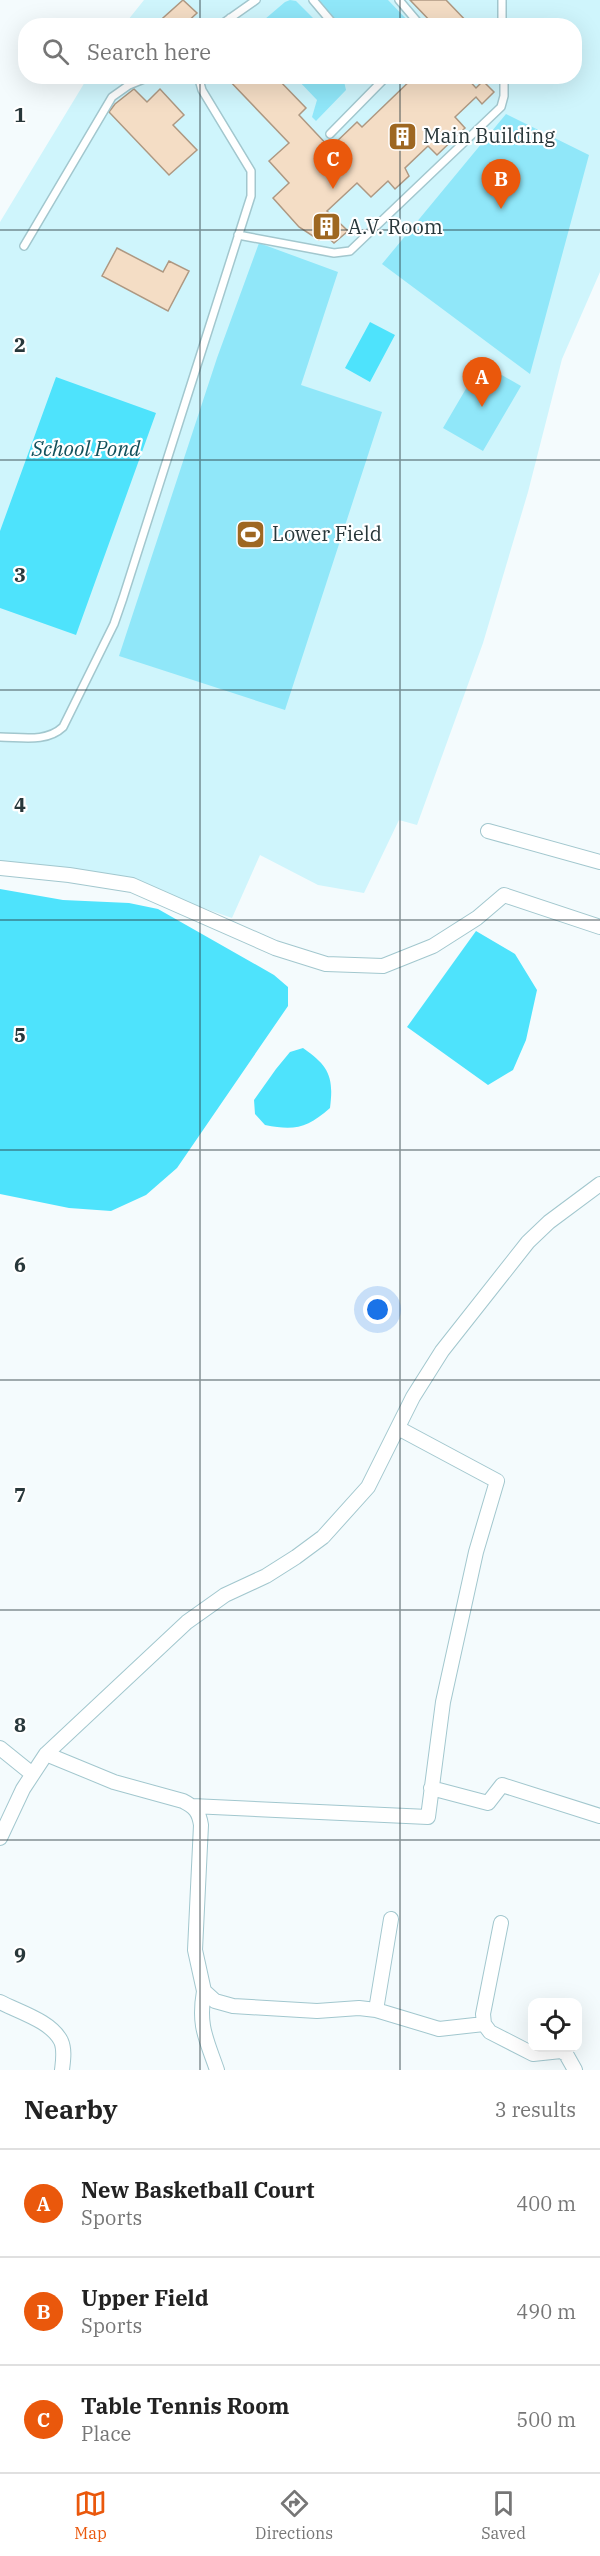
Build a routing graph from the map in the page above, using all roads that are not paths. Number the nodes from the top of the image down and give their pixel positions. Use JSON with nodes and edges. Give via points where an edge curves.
{"nodes":[{"id":1,"x":256,"y":0,"type":"edge"},
{"id":2,"x":313,"y":0,"type":"edge"},
{"id":3,"x":399,"y":0,"type":"edge"},
{"id":4,"x":502,"y":0,"type":"edge"},
{"id":5,"x":230,"y":18,"type":"edge"},
{"id":6,"x":326,"y":18,"type":"edge"},
{"id":7,"x":414,"y":18,"type":"edge"},
{"id":8,"x":502,"y":18,"type":"edge"},
{"id":9,"x":131,"y":84,"type":"edge"},
{"id":10,"x":200,"y":84,"type":"edge"},
{"id":11,"x":378,"y":84,"type":"edge"},
{"id":12,"x":504,"y":84,"type":"edge"},
{"id":13,"x":330,"y":134,"type":"dead end"},
{"id":14,"x":238,"y":235,"type":"junction"},
{"id":15,"x":24,"y":246,"type":"dead end"},
{"id":16,"x":0,"y":737,"type":"edge"},
{"id":17,"x":488,"y":831,"type":"dead end"},
{"id":18,"x":600,"y":862,"type":"edge"},
{"id":19,"x":0,"y":868,"type":"edge"},
{"id":20,"x":600,"y":927,"type":"edge"},
{"id":21,"x":600,"y":1184,"type":"edge"},
{"id":22,"x":398,"y":1428,"type":"junction"},
{"id":23,"x":0,"y":1748,"type":"edge"},
{"id":24,"x":46,"y":1754,"type":"junction"},
{"id":25,"x":31,"y":1773,"type":"junction"},
{"id":26,"x":431,"y":1788,"type":"junction"},
{"id":27,"x":192,"y":1806,"type":"junction"},
{"id":28,"x":600,"y":1816,"type":"edge"},
{"id":29,"x":0,"y":1838,"type":"edge"},
{"id":30,"x":391,"y":1919,"type":"dead end"},
{"id":31,"x":501,"y":1923,"type":"dead end"},
{"id":32,"x":204,"y":1991,"type":"junction"},
{"id":33,"x":0,"y":2002,"type":"edge"},
{"id":34,"x":376,"y":2010,"type":"junction"},
{"id":35,"x":484,"y":2024,"type":"junction"},
{"id":36,"x":62,"y":2070,"type":"edge"},
{"id":37,"x":218,"y":2070,"type":"edge"},
{"id":38,"x":575,"y":2070,"type":"edge"}],
"edges":[{"from":1,"to":5,"type":"lane"},
{"from":2,"to":6,"type":"lane"},
{"from":3,"to":7,"type":"lane"},
{"from":4,"to":8,"type":"lane"},
{"from":9,"to":15,"type":"lane","via":[[112,98]]},
{"from":10,"to":14,"type":"lane","via":[[250,171],[251,196]]},
{"from":11,"to":13,"type":"lane"},
{"from":12,"to":14,"type":"lane","via":[[501,107],[350,251],[334,253]]},
{"from":14,"to":16,"type":"lane","via":[[114,624],[57,733]]},
{"from":17,"to":18,"type":"street"},
{"from":19,"to":20,"type":"street","via":[[132,885],[274,948],[326,964],[383,966],[433,946],[504,895]]},
{"from":21,"to":22,"type":"street","via":[[528,1242],[442,1351]]},
{"from":22,"to":24,"type":"street","via":[[368,1487],[322,1537],[266,1576],[225,1595],[187,1622]]},
{"from":22,"to":26,"type":"street","via":[[497,1481],[476,1552],[448,1678]]},
{"from":23,"to":25,"type":"street"},
{"from":24,"to":25,"type":"street"},
{"from":24,"to":27,"type":"street","via":[[114,1782]]},
{"from":25,"to":29,"type":"street"},
{"from":26,"to":27,"type":"street","via":[[428,1817]]},
{"from":26,"to":28,"type":"street","via":[[488,1803],[502,1785]]},
{"from":27,"to":32,"type":"street","via":[[201,1825],[195,1950]]},
{"from":30,"to":34,"type":"street"},
{"from":31,"to":35,"type":"street"},
{"from":32,"to":34,"type":"street","via":[[215,2001],[233,2006]]},
{"from":32,"to":37,"type":"street","via":[[202,2029]]},
{"from":33,"to":36,"type":"street","via":[[51,2028],[61,2041]]},
{"from":34,"to":35,"type":"street","via":[[439,2029]]},
{"from":35,"to":38,"type":"street","via":[[490,2032],[526,2052],[561,2051]]}]}
